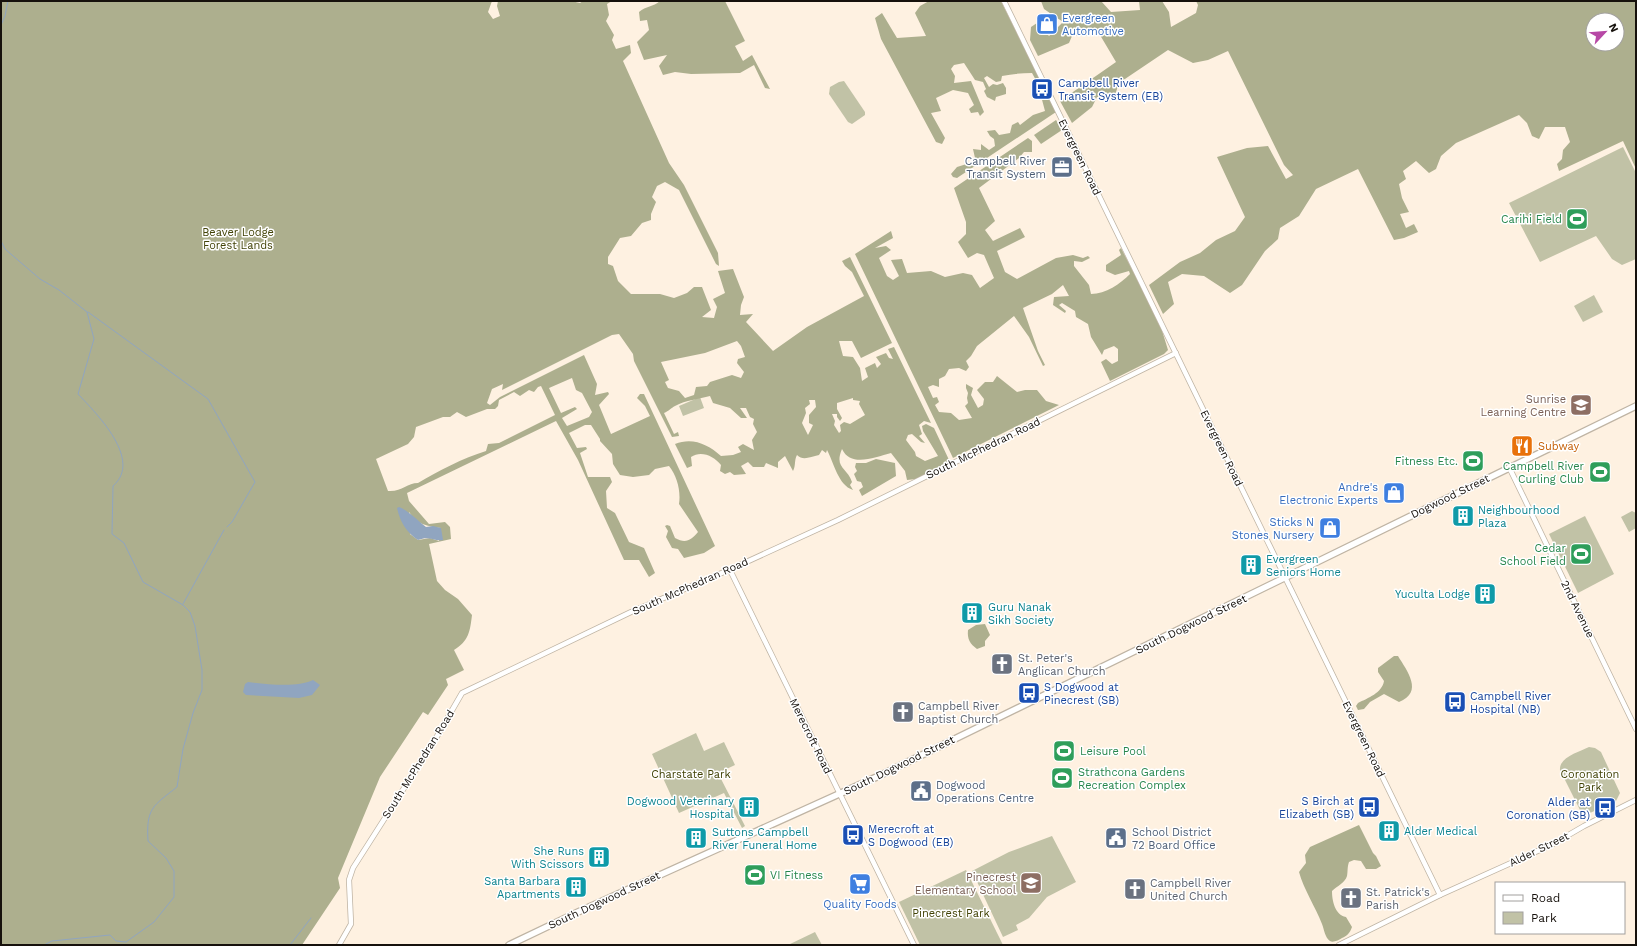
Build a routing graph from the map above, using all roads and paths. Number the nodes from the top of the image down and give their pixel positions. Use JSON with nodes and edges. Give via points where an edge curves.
{"nodes":[{"id":1,"x":1004,"y":1,"type":"edge"},
{"id":2,"x":1176,"y":353,"type":"junction"},
{"id":3,"x":1636,"y":406,"type":"edge"},
{"id":4,"x":1509,"y":468,"type":"junction"},
{"id":5,"x":730,"y":570,"type":"junction"},
{"id":6,"x":1285,"y":577,"type":"junction"},
{"id":7,"x":1636,"y":729,"type":"edge"},
{"id":8,"x":840,"y":794,"type":"junction"},
{"id":9,"x":1636,"y":800,"type":"edge"},
{"id":10,"x":1440,"y":895,"type":"junction"},
{"id":11,"x":339,"y":945,"type":"edge"},
{"id":12,"x":509,"y":945,"type":"edge"},
{"id":13,"x":914,"y":945,"type":"edge"},
{"id":14,"x":1339,"y":945,"type":"edge"}],
"edges":[{"from":1,"to":2,"type":"street","name":"Evergreen Road"},
{"from":2,"to":5,"type":"street","name":"South McPhedran Road","via":[[838,520]]},
{"from":2,"to":6,"type":"street","name":"Evergreen Road"},
{"from":3,"to":4,"type":"main road","name":"Dogwood Street"},
{"from":4,"to":6,"type":"main road","name":"Dogwood Street"},
{"from":4,"to":7,"type":"street","name":"2nd Avenue"},
{"from":5,"to":8,"type":"street","name":"Merecroft Road"},
{"from":5,"to":11,"type":"street","name":"South McPhedran Road","via":[[631,612],[462,693],[353,868],[349,880],[351,924]]},
{"from":6,"to":8,"type":"main road","name":"South Dogwood Street"},
{"from":6,"to":10,"type":"street","name":"Evergreen Road"},
{"from":8,"to":12,"type":"main road","name":"South Dogwood Street"},
{"from":8,"to":13,"type":"street","name":"Merecroft Road"},
{"from":9,"to":10,"type":"street","name":"Alder Street","via":[[1553,844]]},
{"from":10,"to":14,"type":"street","name":"Alder Street"}]}
